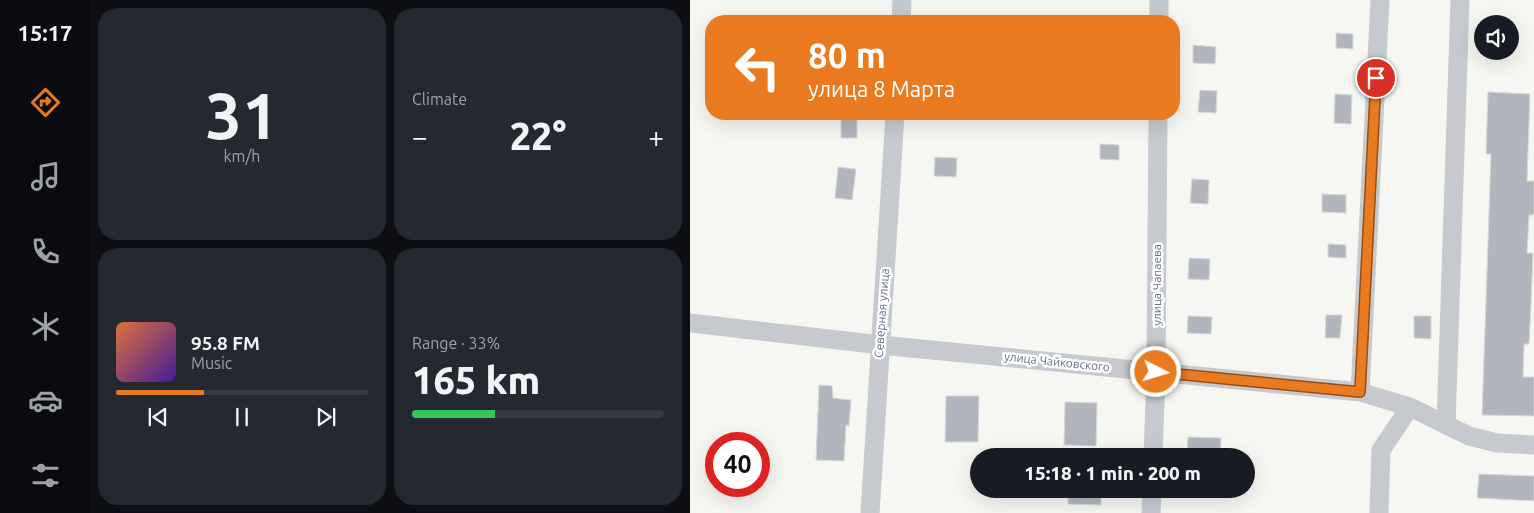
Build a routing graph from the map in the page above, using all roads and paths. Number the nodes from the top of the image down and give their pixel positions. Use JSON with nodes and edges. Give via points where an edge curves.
{"nodes":[{"id":1,"x":902,"y":0,"type":"edge"},
{"id":2,"x":1159,"y":0,"type":"edge"},
{"id":3,"x":1380,"y":0,"type":"edge"},
{"id":4,"x":1460,"y":0,"type":"edge"},
{"id":5,"x":901,"y":15,"type":"edge"},
{"id":6,"x":1159,"y":15,"type":"edge"},
{"id":7,"x":895,"y":120,"type":"edge"},
{"id":8,"x":1158,"y":120,"type":"edge"},
{"id":9,"x":690,"y":323,"type":"edge"},
{"id":10,"x":880,"y":344,"type":"junction"},
{"id":11,"x":1156,"y":372,"type":"junction"},
{"id":12,"x":1360,"y":392,"type":"junction"},
{"id":13,"x":1410,"y":407,"type":"junction"},
{"id":14,"x":1446,"y":425,"type":"junction"},
{"id":15,"x":1534,"y":446,"type":"edge"},
{"id":16,"x":1153,"y":448,"type":"edge"},
{"id":17,"x":1152,"y":498,"type":"edge"},
{"id":18,"x":870,"y":513,"type":"edge"},
{"id":19,"x":1151,"y":513,"type":"edge"},
{"id":20,"x":1378,"y":513,"type":"edge"}],
"edges":[{"from":1,"to":5,"type":"street"},
{"from":2,"to":6,"type":"street"},
{"from":3,"to":12,"type":"street"},
{"from":4,"to":14,"type":"street"},
{"from":7,"to":10,"type":"street","name":"Северная улица"},
{"from":8,"to":11,"type":"street","name":"улица Чапаева"},
{"from":9,"to":10,"type":"street","name":"улица Чайковского"},
{"from":10,"to":11,"type":"street","name":"улица Чайковского"},
{"from":10,"to":18,"type":"street","name":"Северная улица"},
{"from":11,"to":12,"type":"street","name":"улица Чайковского"},
{"from":11,"to":16,"type":"street","name":"улица Чапаева"},
{"from":12,"to":13,"type":"street","name":"улица Чайковского"},
{"from":13,"to":14,"type":"street","name":"улица Чайковского"},
{"from":13,"to":20,"type":"street","via":[[1381,450]]},
{"from":14,"to":15,"type":"street","name":"улица Чайковского","via":[[1470,436]]},
{"from":17,"to":19,"type":"street"}]}
